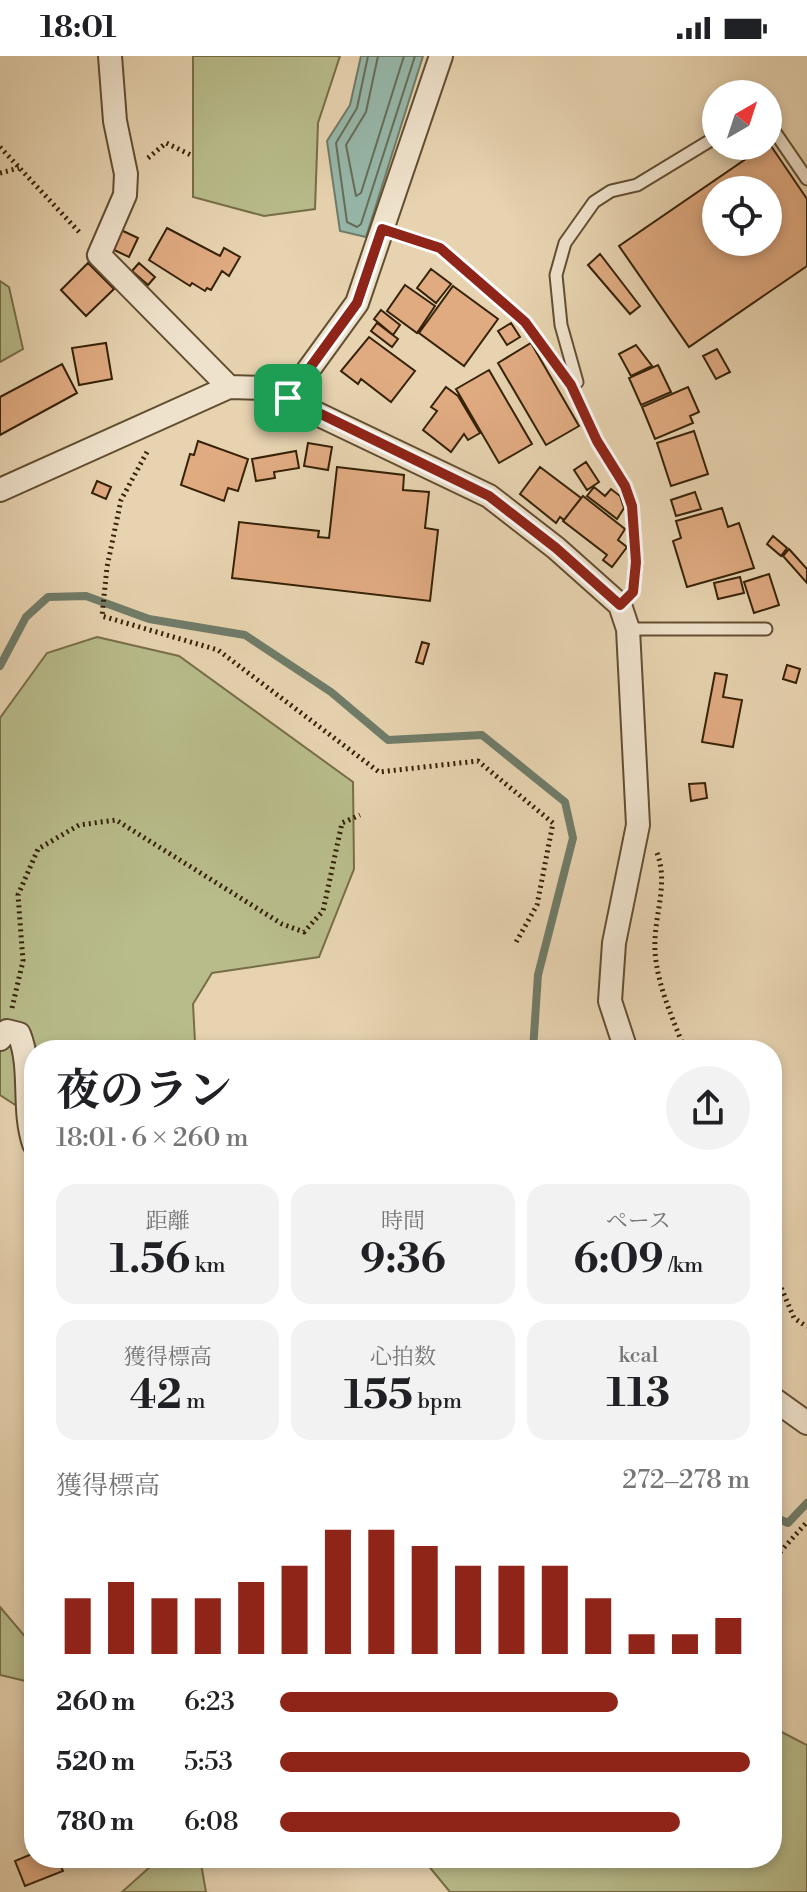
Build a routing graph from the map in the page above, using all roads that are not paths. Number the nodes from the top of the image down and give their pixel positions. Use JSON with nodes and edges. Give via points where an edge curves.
{"nodes":[{"id":1,"x":110,"y":56,"type":"edge"},
{"id":2,"x":441,"y":56,"type":"edge"},
{"id":3,"x":782,"y":142,"type":"edge"},
{"id":4,"x":702,"y":146,"type":"edge"},
{"id":5,"x":807,"y":179,"type":"edge"},
{"id":6,"x":382,"y":229,"type":"junction"},
{"id":7,"x":571,"y":385,"type":"junction"},
{"id":8,"x":229,"y":387,"type":"junction"},
{"id":9,"x":288,"y":398,"type":"junction"},
{"id":10,"x":0,"y":490,"type":"edge"},
{"id":11,"x":620,"y":605,"type":"junction"},
{"id":12,"x":628,"y":629,"type":"junction"},
{"id":13,"x":766,"y":629,"type":"dead end"},
{"id":14,"x":3,"y":1035,"type":"edge"},
{"id":15,"x":623,"y":1040,"type":"edge"},
{"id":16,"x":24,"y":1046,"type":"edge"},
{"id":17,"x":782,"y":1405,"type":"edge"},
{"id":18,"x":807,"y":1423,"type":"edge"}],
"edges":[{"from":1,"to":8,"type":"street","via":[[125,195],[99,255]]},
{"from":2,"to":6,"type":"street"},
{"from":3,"to":5,"type":"lane"},
{"from":4,"to":7,"type":"lane","via":[[637,185],[611,191],[580,218],[565,243],[556,275],[561,325],[577,382]]},
{"from":6,"to":7,"type":"lane","via":[[440,248],[525,322]]},
{"from":6,"to":9,"type":"street","via":[[357,303]]},
{"from":7,"to":11,"type":"lane","via":[[632,506],[633,592]]},
{"from":8,"to":9,"type":"street","via":[[263,388]]},
{"from":8,"to":10,"type":"street"},
{"from":9,"to":11,"type":"street","via":[[489,496]]},
{"from":11,"to":12,"type":"street"},
{"from":12,"to":13,"type":"lane"},
{"from":12,"to":15,"type":"street","via":[[638,825],[614,943],[610,1001]]},
{"from":14,"to":16,"type":"street","via":[[19,1034]]},
{"from":17,"to":18,"type":"street"}]}
